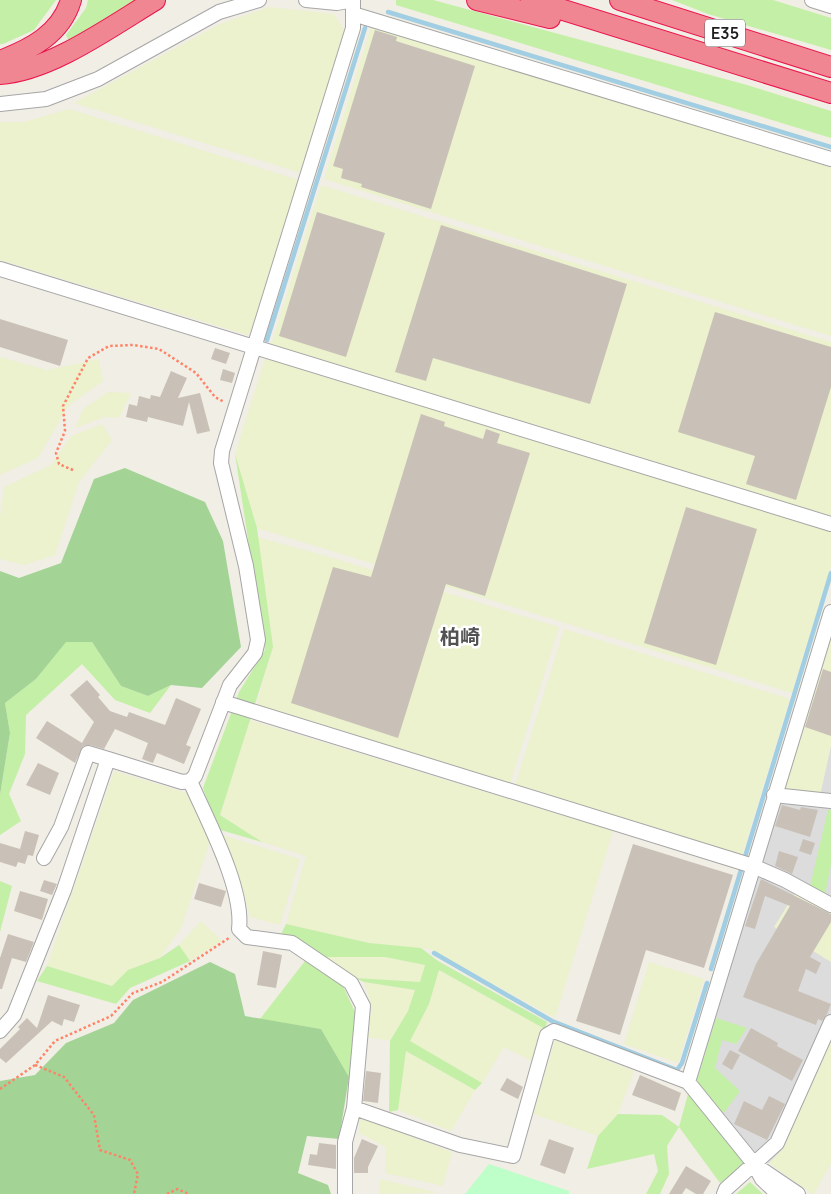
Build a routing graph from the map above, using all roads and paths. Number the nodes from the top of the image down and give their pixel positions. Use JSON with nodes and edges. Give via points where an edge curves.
{"nodes":[{"id":1,"x":71,"y":0,"type":"edge"},
{"id":2,"x":156,"y":0,"type":"edge"},
{"id":3,"x":259,"y":0,"type":"edge"},
{"id":4,"x":306,"y":0,"type":"edge"},
{"id":5,"x":477,"y":0,"type":"edge"},
{"id":6,"x":531,"y":0,"type":"edge"},
{"id":7,"x":620,"y":0,"type":"edge"},
{"id":8,"x":812,"y":0,"type":"edge"},
{"id":9,"x":353,"y":5,"type":"edge"},
{"id":10,"x":831,"y":6,"type":"edge"},
{"id":11,"x":0,"y":60,"type":"edge"},
{"id":12,"x":734,"y":63,"type":"junction"},
{"id":13,"x":831,"y":66,"type":"edge"},
{"id":14,"x":0,"y":74,"type":"edge"},
{"id":15,"x":831,"y":93,"type":"edge"},
{"id":16,"x":0,"y":104,"type":"edge"},
{"id":17,"x":831,"y":159,"type":"edge"},
{"id":18,"x":0,"y":269,"type":"edge"},
{"id":19,"x":254,"y":347,"type":"junction"},
{"id":20,"x":235,"y":408,"type":"junction"},
{"id":21,"x":73,"y":470,"type":"dead end"},
{"id":22,"x":831,"y":524,"type":"edge"},
{"id":23,"x":831,"y":612,"type":"edge"},
{"id":24,"x":223,"y":702,"type":"junction"},
{"id":25,"x":108,"y":759,"type":"junction"},
{"id":26,"x":190,"y":781,"type":"junction"},
{"id":27,"x":774,"y":795,"type":"junction"},
{"id":28,"x":831,"y":801,"type":"edge"},
{"id":29,"x":44,"y":858,"type":"dead end"},
{"id":30,"x":752,"y":866,"type":"junction"},
{"id":31,"x":831,"y":905,"type":"edge"},
{"id":32,"x":239,"y":929,"type":"junction"},
{"id":33,"x":831,"y":1022,"type":"edge"},
{"id":34,"x":0,"y":1031,"type":"edge"},
{"id":35,"x":35,"y":1065,"type":"junction"},
{"id":36,"x":688,"y":1082,"type":"junction"},
{"id":37,"x":0,"y":1089,"type":"edge"},
{"id":38,"x":354,"y":1108,"type":"junction"},
{"id":39,"x":755,"y":1166,"type":"junction"},
{"id":40,"x":134,"y":1194,"type":"edge"},
{"id":41,"x":167,"y":1194,"type":"edge"},
{"id":42,"x":189,"y":1194,"type":"edge"},
{"id":43,"x":345,"y":1194,"type":"edge"},
{"id":44,"x":724,"y":1194,"type":"edge"},
{"id":45,"x":778,"y":1194,"type":"edge"},
{"id":46,"x":798,"y":1194,"type":"edge"}],
"edges":[{"from":1,"to":11,"type":"highway","via":[[67,12],[47,38],[24,52]]},
{"from":2,"to":14,"type":"highway","via":[[45,63],[12,74]]},
{"from":3,"to":16,"type":"street","via":[[219,12],[98,79],[46,99]]},
{"from":4,"to":9,"type":"street"},
{"from":5,"to":12,"type":"highway"},
{"from":6,"to":12,"type":"highway","number":"E35"},
{"from":7,"to":13,"type":"highway","number":"E35"},
{"from":8,"to":10,"type":"street"},
{"from":9,"to":17,"type":"street"},
{"from":9,"to":19,"type":"street","via":[[353,28]]},
{"from":12,"to":15,"type":"highway","number":"E35"},
{"from":18,"to":19,"type":"street"},
{"from":19,"to":20,"type":"street"},
{"from":19,"to":22,"type":"street"},
{"from":20,"to":21,"type":"path","via":[[215,397],[196,373],[159,349],[133,344],[109,346],[88,358],[63,406],[65,430],[56,452],[59,464]]},
{"from":20,"to":24,"type":"street","via":[[221,463],[246,566],[258,640],[255,653],[230,685]]},
{"from":23,"to":27,"type":"street"},
{"from":24,"to":26,"type":"street","via":[[195,776]]},
{"from":24,"to":30,"type":"street"},
{"from":25,"to":26,"type":"street","via":[[182,782]]},
{"from":25,"to":29,"type":"street","via":[[88,753],[61,827]]},
{"from":25,"to":34,"type":"street","via":[[64,890],[14,1015]]},
{"from":26,"to":32,"type":"street","via":[[237,892]]},
{"from":27,"to":28,"type":"street"},
{"from":27,"to":30,"type":"street"},
{"from":30,"to":31,"type":"street"},
{"from":30,"to":36,"type":"street"},
{"from":32,"to":35,"type":"path","via":[[223,944],[162,982],[133,993],[111,1016],[55,1040]]},
{"from":32,"to":38,"type":"street","via":[[247,937],[292,943],[350,983],[362,1006]]},
{"from":33,"to":39,"type":"street","via":[[777,1143]]},
{"from":35,"to":37,"type":"path"},
{"from":35,"to":40,"type":"path","via":[[64,1078],[94,1115],[100,1150],[130,1160],[138,1174]]},
{"from":36,"to":38,"type":"street","via":[[554,1032],[547,1035],[513,1156],[460,1145]]},
{"from":36,"to":39,"type":"street"},
{"from":38,"to":43,"type":"street","via":[[345,1142]]},
{"from":39,"to":44,"type":"street"},
{"from":39,"to":45,"type":"street","via":[[762,1179]]},
{"from":39,"to":46,"type":"street"},
{"from":41,"to":42,"type":"path","via":[[177,1189]]}]}
